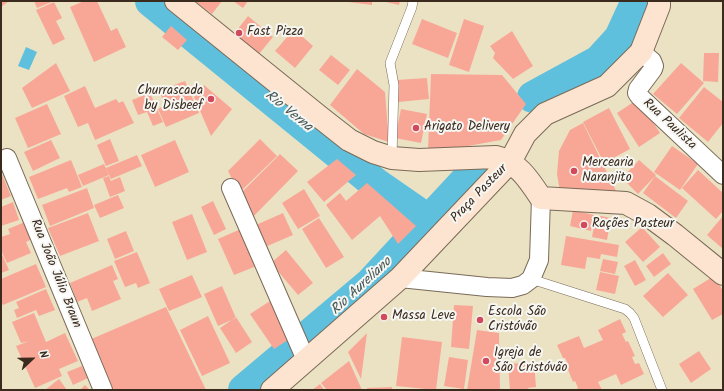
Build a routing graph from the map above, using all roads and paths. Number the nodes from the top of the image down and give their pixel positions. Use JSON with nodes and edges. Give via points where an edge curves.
{"nodes":[{"id":1,"x":176,"y":1,"type":"edge"},
{"id":2,"x":413,"y":1,"type":"edge"},
{"id":3,"x":658,"y":1,"type":"edge"},
{"id":4,"x":641,"y":52,"type":"junction"},
{"id":5,"x":7,"y":158,"type":"dead end"},
{"id":6,"x":392,"y":158,"type":"junction"},
{"id":7,"x":510,"y":162,"type":"junction"},
{"id":8,"x":723,"y":174,"type":"edge"},
{"id":9,"x":230,"y":188,"type":"dead end"},
{"id":10,"x":541,"y":198,"type":"junction"},
{"id":11,"x":723,"y":274,"type":"edge"},
{"id":12,"x":400,"y":278,"type":"junction"},
{"id":13,"x":531,"y":279,"type":"junction"},
{"id":14,"x":306,"y":360,"type":"junction"},
{"id":15,"x":103,"y":390,"type":"edge"},
{"id":16,"x":272,"y":390,"type":"edge"},
{"id":17,"x":662,"y":390,"type":"edge"}],
"edges":[{"from":1,"to":6,"type":"main road","via":[[349,140],[372,152]]},
{"from":2,"to":6,"type":"lane","via":[[390,63],[394,85]]},
{"from":3,"to":4,"type":"main road","via":[[659,6]]},
{"from":4,"to":7,"type":"main road","via":[[607,86],[545,114],[525,134]]},
{"from":4,"to":8,"type":"street","name":"Rua Paulista","via":[[654,66],[637,93]]},
{"from":5,"to":15,"type":"street","name":"Rua João Júlio Braun"},
{"from":6,"to":7,"type":"main road","via":[[419,160],[496,157]]},
{"from":7,"to":10,"type":"main road","name":"Praça Pasteur"},
{"from":7,"to":12,"type":"main road","name":"Praça Pasteur"},
{"from":9,"to":14,"type":"street"},
{"from":10,"to":11,"type":"main road","via":[[626,203],[659,223]]},
{"from":10,"to":13,"type":"street","via":[[539,260]]},
{"from":12,"to":13,"type":"street","via":[[512,288]]},
{"from":12,"to":14,"type":"main road","name":"Praça Pasteur"},
{"from":13,"to":17,"type":"lane","via":[[625,309],[630,313]]},
{"from":14,"to":16,"type":"main road","name":"Praça Pasteur"}]}
